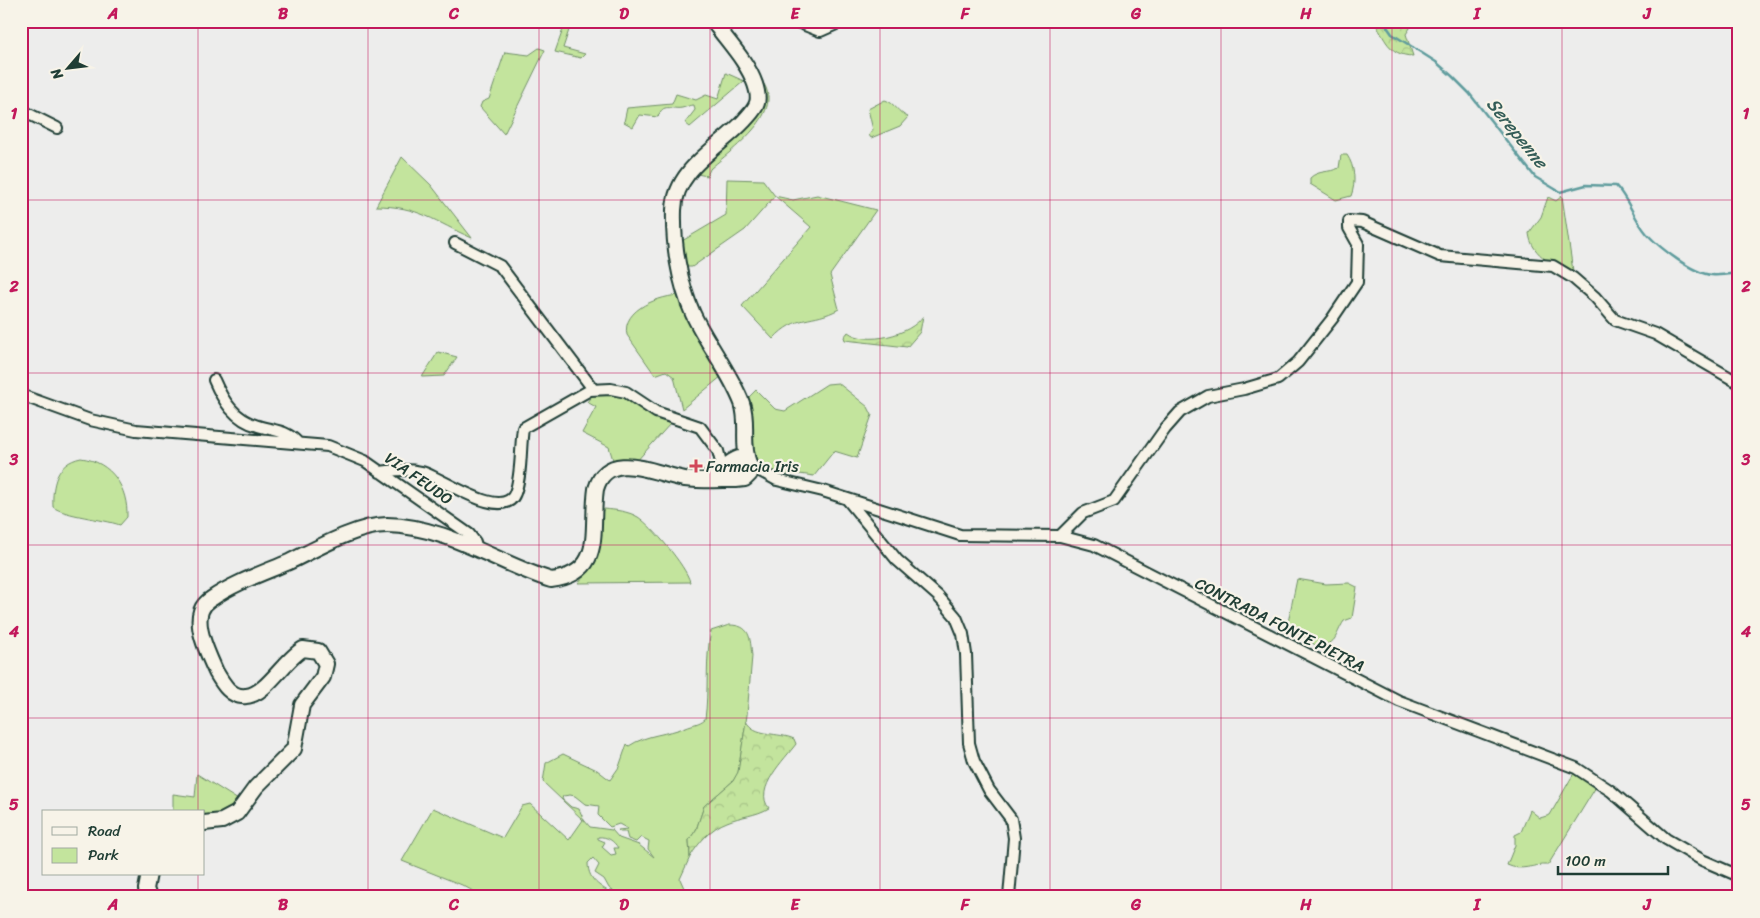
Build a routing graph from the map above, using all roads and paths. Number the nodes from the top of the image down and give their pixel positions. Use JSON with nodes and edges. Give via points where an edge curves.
{"nodes":[{"id":1,"x":713,"y":21,"type":"edge"},
{"id":2,"x":800,"y":21,"type":"edge"},
{"id":3,"x":838,"y":21,"type":"edge"},
{"id":4,"x":21,"y":110,"type":"edge"},
{"id":5,"x":57,"y":128,"type":"dead end"},
{"id":6,"x":455,"y":243,"type":"dead end"},
{"id":7,"x":214,"y":380,"type":"dead end"},
{"id":8,"x":1739,"y":383,"type":"edge"},
{"id":9,"x":594,"y":389,"type":"junction"},
{"id":10,"x":21,"y":395,"type":"edge"},
{"id":11,"x":297,"y":442,"type":"junction"},
{"id":12,"x":738,"y":469,"type":"junction"},
{"id":13,"x":380,"y":472,"type":"junction"},
{"id":14,"x":847,"y":499,"type":"junction"},
{"id":15,"x":1060,"y":536,"type":"junction"},
{"id":16,"x":477,"y":549,"type":"junction"},
{"id":17,"x":205,"y":823,"type":"edge"},
{"id":18,"x":149,"y":876,"type":"edge"},
{"id":19,"x":1739,"y":876,"type":"edge"},
{"id":20,"x":149,"y":897,"type":"edge"},
{"id":21,"x":1009,"y":897,"type":"edge"}],
"edges":[{"from":1,"to":12,"type":"main road","via":[[748,69],[755,83],[757,102],[739,126],[692,167],[680,183],[674,209],[675,232],[687,298],[741,401],[744,448]]},
{"from":2,"to":3,"type":"main road","via":[[820,29]]},
{"from":4,"to":5,"type":"street"},
{"from":6,"to":9,"type":"street","via":[[500,266]]},
{"from":7,"to":11,"type":"street","via":[[222,397],[244,420],[284,431]]},
{"from":8,"to":15,"type":"street","via":[[1655,334],[1615,320],[1574,278],[1553,266],[1440,256],[1362,222],[1349,221],[1349,228],[1358,244],[1357,282],[1298,362],[1278,379],[1208,396],[1180,412],[1114,501],[1083,513]]},
{"from":9,"to":12,"type":"street","via":[[626,392],[656,412],[700,427],[718,451]]},
{"from":9,"to":13,"type":"street","via":[[523,428],[515,495],[509,501],[491,504],[423,472]]},
{"from":10,"to":11,"type":"street","name":"VIA FEUDO","via":[[111,426]]},
{"from":11,"to":13,"type":"street","name":"VIA FEUDO","via":[[346,451]]},
{"from":12,"to":14,"type":"street","name":"CONTRADA FONTE PIETRA"},
{"from":12,"to":16,"type":"main road","name":"VIA FEUDO","via":[[703,480],[637,467],[619,466],[609,470],[596,489],[588,562],[567,578],[551,580],[534,575]]},
{"from":13,"to":16,"type":"street","name":"VIA FEUDO","via":[[469,534]]},
{"from":14,"to":15,"type":"street","name":"CONTRADA FONTE PIETRA","via":[[960,535]]},
{"from":14,"to":21,"type":"street","via":[[897,560],[947,605],[963,634],[969,744],[989,790],[1012,819],[1014,838]]},
{"from":15,"to":19,"type":"street","name":"CONTRADA FONTE PIETRA","via":[[1094,545],[1399,701],[1576,768],[1611,791],[1666,839]]},
{"from":16,"to":17,"type":"main road","via":[[398,525],[372,527],[234,586],[206,602],[200,612],[201,630],[210,660],[229,691],[246,696],[260,691],[290,658],[303,649],[318,651],[326,664],[323,677],[302,705],[294,749],[256,787],[237,813],[222,822]]},
{"from":18,"to":20,"type":"main road","via":[[146,889]]}]}
